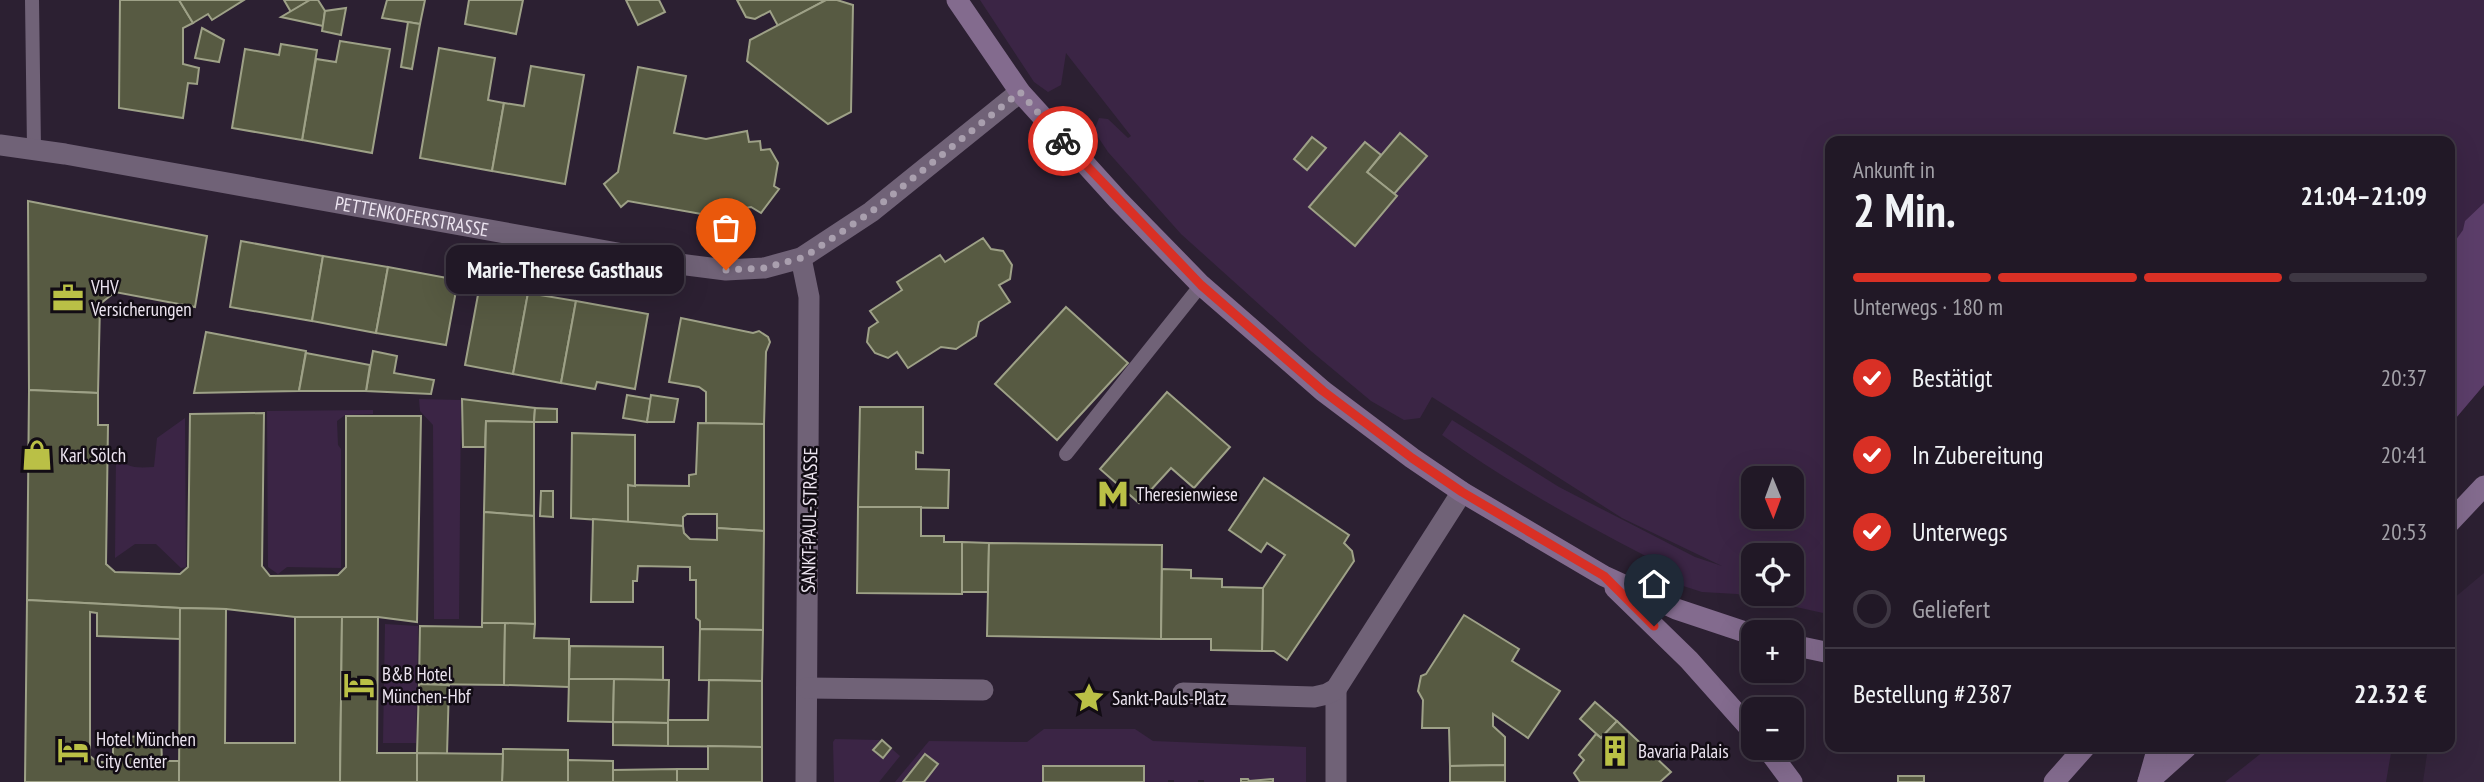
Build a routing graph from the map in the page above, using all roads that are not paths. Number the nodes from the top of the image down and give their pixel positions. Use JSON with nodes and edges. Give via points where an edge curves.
{"nodes":[{"id":1,"x":32,"y":0,"type":"edge"},
{"id":2,"x":957,"y":0,"type":"edge"},
{"id":3,"x":1020,"y":92,"type":"junction"},
{"id":4,"x":0,"y":145,"type":"edge"},
{"id":5,"x":34,"y":149,"type":"junction"},
{"id":6,"x":801,"y":258,"type":"junction"},
{"id":7,"x":1201,"y":285,"type":"junction"},
{"id":8,"x":1066,"y":454,"type":"dead end"},
{"id":9,"x":2484,"y":486,"type":"edge"},
{"id":10,"x":1462,"y":492,"type":"junction"},
{"id":11,"x":2456,"y":515,"type":"edge"},
{"id":12,"x":1604,"y":576,"type":"junction"},
{"id":13,"x":1741,"y":631,"type":"edge"},
{"id":14,"x":1804,"y":648,"type":"edge"},
{"id":15,"x":1825,"y":652,"type":"edge"},
{"id":16,"x":807,"y":688,"type":"junction"},
{"id":17,"x":1336,"y":689,"type":"junction"},
{"id":18,"x":983,"y":690,"type":"dead end"},
{"id":19,"x":1183,"y":693,"type":"dead end"},
{"id":20,"x":1741,"y":718,"type":"edge"},
{"id":21,"x":2080,"y":752,"type":"edge"},
{"id":22,"x":2157,"y":752,"type":"edge"},
{"id":23,"x":2181,"y":752,"type":"edge"},
{"id":24,"x":1776,"y":760,"type":"edge"},
{"id":25,"x":806,"y":782,"type":"edge"},
{"id":26,"x":1336,"y":782,"type":"edge"},
{"id":27,"x":1792,"y":782,"type":"edge"},
{"id":28,"x":2054,"y":782,"type":"edge"},
{"id":29,"x":2148,"y":782,"type":"edge"}],
"edges":[{"from":1,"to":5,"type":"lane"},
{"from":2,"to":3,"type":"street"},
{"from":3,"to":6,"type":"street","name":"PETTENKOFERSTRASSE","via":[[871,212]]},
{"from":3,"to":7,"type":"street"},
{"from":4,"to":5,"type":"street","name":"PETTENKOFERSTRASSE"},
{"from":5,"to":6,"type":"street","name":"PETTENKOFERSTRASSE","via":[[679,264],[726,270],[764,268]]},
{"from":6,"to":16,"type":"street","name":"SANKT-PAUL-STRASSE","via":[[809,297]]},
{"from":7,"to":8,"type":"lane"},
{"from":7,"to":10,"type":"street","via":[[1323,391]]},
{"from":9,"to":11,"type":"street"},
{"from":10,"to":12,"type":"street"},
{"from":10,"to":17,"type":"street"},
{"from":12,"to":13,"type":"street","via":[[1676,609]]},
{"from":12,"to":20,"type":"street"},
{"from":14,"to":15,"type":"street"},
{"from":16,"to":18,"type":"street"},
{"from":16,"to":25,"type":"street","name":"SANKT-PAUL-STRASSE"},
{"from":17,"to":19,"type":"street","via":[[1314,697]]},
{"from":17,"to":26,"type":"street"},
{"from":21,"to":28,"type":"street"},
{"from":22,"to":29,"type":"street"},
{"from":23,"to":29,"type":"street"},
{"from":24,"to":27,"type":"street"}]}
